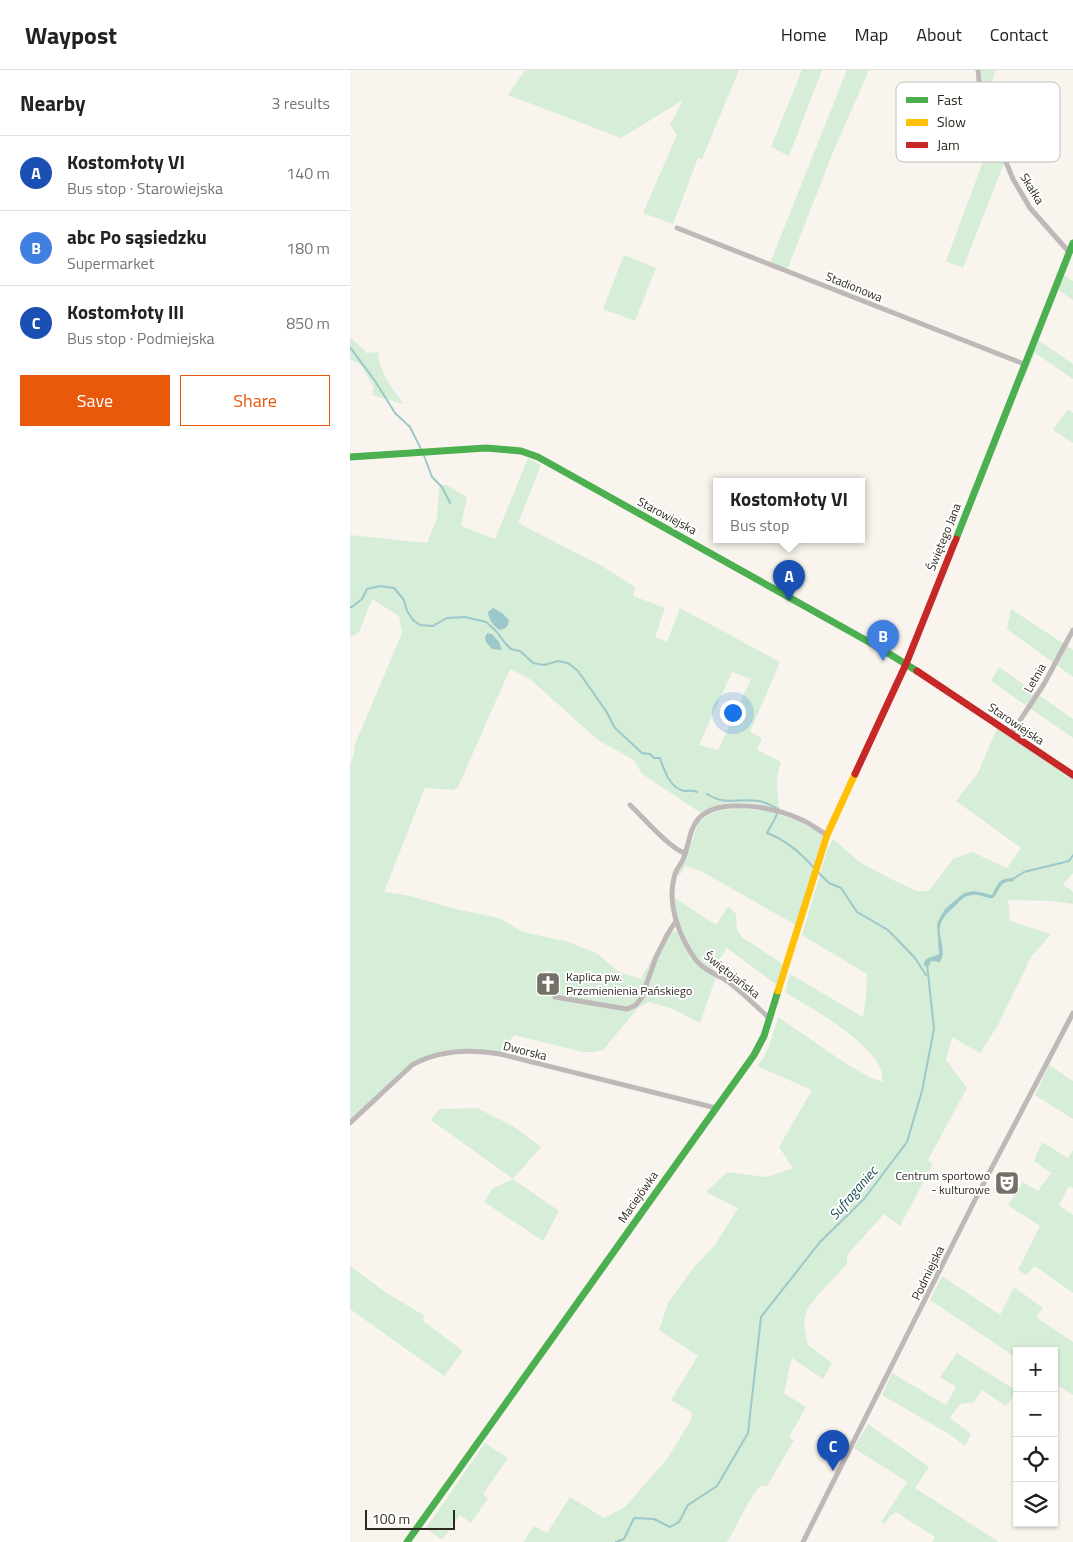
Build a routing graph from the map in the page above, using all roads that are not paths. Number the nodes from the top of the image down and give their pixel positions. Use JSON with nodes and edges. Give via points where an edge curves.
{"nodes":[{"id":1,"x":1006,"y":162,"type":"edge"},
{"id":2,"x":677,"y":228,"type":"dead end"},
{"id":3,"x":1073,"y":243,"type":"edge"},
{"id":4,"x":1069,"y":252,"type":"junction"},
{"id":5,"x":1024,"y":364,"type":"junction"},
{"id":6,"x":350,"y":457,"type":"edge"},
{"id":7,"x":1073,"y":630,"type":"edge"},
{"id":8,"x":906,"y":664,"type":"junction"},
{"id":9,"x":1011,"y":734,"type":"junction"},
{"id":10,"x":1073,"y":776,"type":"edge"},
{"id":11,"x":630,"y":805,"type":"dead end"},
{"id":12,"x":826,"y":835,"type":"junction"},
{"id":13,"x":685,"y":853,"type":"junction"},
{"id":14,"x":676,"y":921,"type":"junction"},
{"id":15,"x":555,"y":998,"type":"dead end"},
{"id":16,"x":1073,"y":1013,"type":"edge"},
{"id":17,"x":770,"y":1019,"type":"junction"},
{"id":18,"x":716,"y":1108,"type":"junction"},
{"id":19,"x":350,"y":1123,"type":"edge"},
{"id":20,"x":407,"y":1542,"type":"edge"},
{"id":21,"x":803,"y":1542,"type":"edge"}],
"edges":[{"from":1,"to":4,"type":"street","name":"Skałka","via":[[1030,208]]},
{"from":2,"to":5,"type":"street","name":"Stadionowa"},
{"from":3,"to":4,"type":"street","name":"Świętego Jana"},
{"from":4,"to":5,"type":"street","name":"Świętego Jana"},
{"from":5,"to":8,"type":"street","name":"Świętego Jana"},
{"from":6,"to":8,"type":"street","name":"Starowiejska","via":[[492,448],[521,451],[538,457]]},
{"from":7,"to":9,"type":"street","name":"Letnia","via":[[1044,684]]},
{"from":8,"to":9,"type":"street","name":"Starowiejska"},
{"from":8,"to":12,"type":"street","name":"Świętego Jana"},
{"from":9,"to":10,"type":"street","name":"Starowiejska"},
{"from":11,"to":13,"type":"street","via":[[672,846]]},
{"from":12,"to":13,"type":"street","name":"Świętojańska","via":[[801,819],[778,812],[741,806],[723,807],[698,819]]},
{"from":12,"to":17,"type":"street","name":"Maciejówka"},
{"from":13,"to":14,"type":"street","name":"Świętojańska","via":[[673,886]]},
{"from":14,"to":15,"type":"street","via":[[656,957],[636,1005],[627,1009]]},
{"from":14,"to":17,"type":"street","name":"Świętojańska","via":[[696,960],[740,991]]},
{"from":16,"to":21,"type":"street","name":"Podmiejska"},
{"from":17,"to":18,"type":"street","name":"Maciejówka","via":[[754,1055]]},
{"from":18,"to":19,"type":"street","name":"Dworska","via":[[500,1054],[468,1050],[420,1060]]},
{"from":18,"to":20,"type":"street","name":"Maciejówka"}]}
